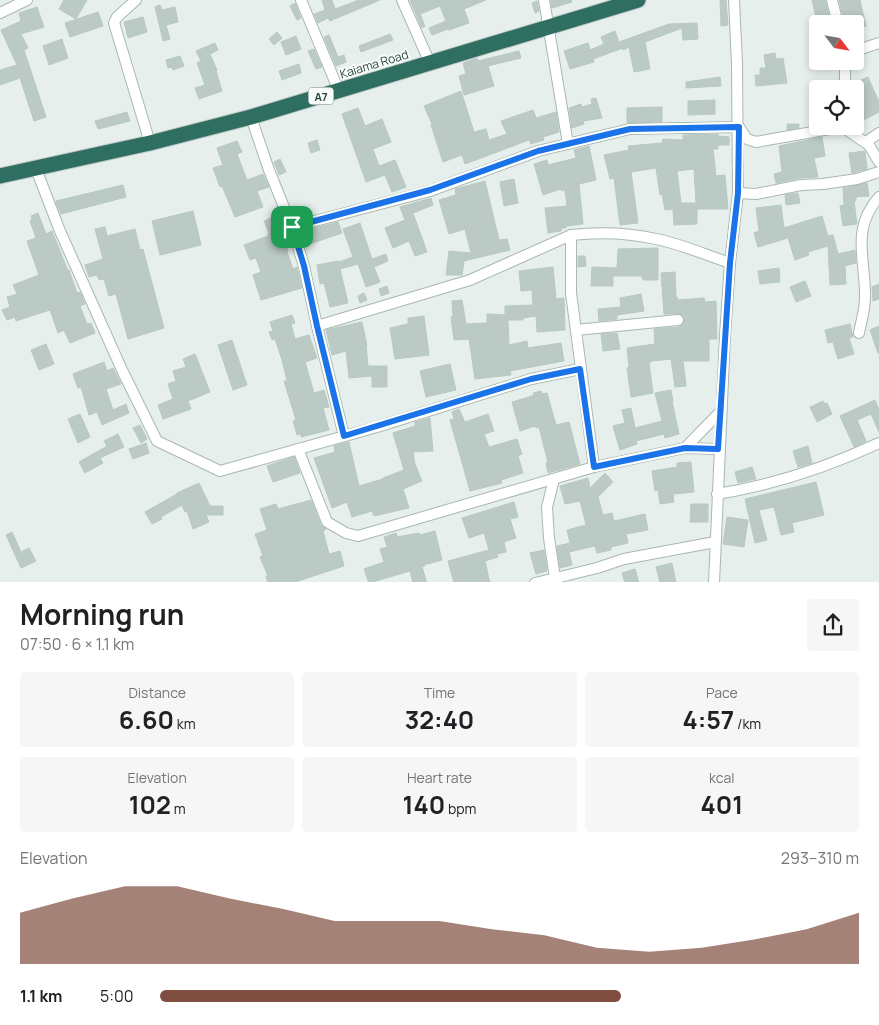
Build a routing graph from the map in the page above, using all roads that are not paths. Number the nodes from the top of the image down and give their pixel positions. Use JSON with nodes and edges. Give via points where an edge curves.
{"nodes":[{"id":1,"x":27,"y":0,"type":"edge"},
{"id":2,"x":136,"y":0,"type":"edge"},
{"id":3,"x":301,"y":0,"type":"edge"},
{"id":4,"x":402,"y":0,"type":"edge"},
{"id":5,"x":544,"y":0,"type":"edge"},
{"id":6,"x":638,"y":0,"type":"edge"},
{"id":7,"x":734,"y":0,"type":"edge"},
{"id":8,"x":832,"y":0,"type":"edge"},
{"id":9,"x":0,"y":13,"type":"edge"},
{"id":10,"x":836,"y":15,"type":"edge"},
{"id":11,"x":549,"y":27,"type":"junction"},
{"id":12,"x":879,"y":43,"type":"edge"},
{"id":13,"x":864,"y":48,"type":"edge"},
{"id":14,"x":430,"y":63,"type":"junction"},
{"id":15,"x":339,"y":91,"type":"junction"},
{"id":16,"x":251,"y":117,"type":"junction"},
{"id":17,"x":739,"y":127,"type":"junction"},
{"id":18,"x":809,"y":132,"type":"edge"},
{"id":19,"x":879,"y":133,"type":"edge"},
{"id":20,"x":855,"y":135,"type":"edge"},
{"id":21,"x":866,"y":142,"type":"junction"},
{"id":22,"x":150,"y":143,"type":"junction"},
{"id":23,"x":568,"y":144,"type":"junction"},
{"id":24,"x":879,"y":162,"type":"edge"},
{"id":25,"x":36,"y":169,"type":"junction"},
{"id":26,"x":879,"y":172,"type":"edge"},
{"id":27,"x":0,"y":176,"type":"edge"},
{"id":28,"x":738,"y":193,"type":"junction"},
{"id":29,"x":879,"y":196,"type":"edge"},
{"id":30,"x":292,"y":227,"type":"junction"},
{"id":31,"x":571,"y":235,"type":"junction"},
{"id":32,"x":730,"y":263,"type":"junction"},
{"id":33,"x":678,"y":320,"type":"dead end"},
{"id":34,"x":317,"y":326,"type":"junction"},
{"id":35,"x":576,"y":330,"type":"junction"},
{"id":36,"x":859,"y":333,"type":"dead end"},
{"id":37,"x":580,"y":369,"type":"junction"},
{"id":38,"x":721,"y":411,"type":"junction"},
{"id":39,"x":344,"y":436,"type":"junction"},
{"id":40,"x":879,"y":443,"type":"edge"},
{"id":41,"x":298,"y":448,"type":"junction"},
{"id":42,"x":685,"y":448,"type":"junction"},
{"id":43,"x":718,"y":449,"type":"junction"},
{"id":44,"x":594,"y":467,"type":"junction"},
{"id":45,"x":554,"y":479,"type":"junction"},
{"id":46,"x":717,"y":494,"type":"junction"},
{"id":47,"x":715,"y":542,"type":"junction"},
{"id":48,"x":555,"y":578,"type":"junction"},
{"id":49,"x":535,"y":582,"type":"edge"},
{"id":50,"x":714,"y":582,"type":"edge"}],
"edges":[{"from":1,"to":9,"type":"street"},
{"from":2,"to":22,"type":"street","via":[[114,23]]},
{"from":3,"to":15,"type":"street"},
{"from":4,"to":14,"type":"street"},
{"from":5,"to":11,"type":"street"},
{"from":6,"to":11,"type":"highway","name":"Kaiama Road","number":"A7"},
{"from":7,"to":17,"type":"street"},
{"from":8,"to":10,"type":"street"},
{"from":11,"to":14,"type":"highway","name":"Kaiama Road","number":"A7"},
{"from":11,"to":23,"type":"street"},
{"from":12,"to":13,"type":"street"},
{"from":14,"to":15,"type":"highway","name":"Kaiama Road","number":"A7"},
{"from":15,"to":16,"type":"highway","name":"Kaiama Road","number":"A7"},
{"from":16,"to":22,"type":"highway","name":"Kaiama Road","number":"A7"},
{"from":16,"to":30,"type":"street","via":[[268,170]]},
{"from":17,"to":18,"type":"street","via":[[746,139],[756,142]]},
{"from":17,"to":23,"type":"street","via":[[630,129]]},
{"from":17,"to":28,"type":"street"},
{"from":19,"to":21,"type":"street"},
{"from":20,"to":21,"type":"street"},
{"from":21,"to":24,"type":"street"},
{"from":22,"to":25,"type":"highway","name":"Kaiama Road","number":"A7"},
{"from":23,"to":30,"type":"street","via":[[538,151],[430,190]]},
{"from":25,"to":27,"type":"highway","name":"Kaiama Road","number":"A7"},
{"from":25,"to":41,"type":"street","via":[[106,335],[157,441],[220,471]]},
{"from":26,"to":28,"type":"street","via":[[824,184],[756,194]]},
{"from":28,"to":32,"type":"street"},
{"from":29,"to":36,"type":"street","via":[[865,217],[861,234],[866,299]]},
{"from":30,"to":34,"type":"street"},
{"from":31,"to":32,"type":"street","via":[[622,234],[657,239]]},
{"from":31,"to":34,"type":"street","via":[[470,280]]},
{"from":31,"to":35,"type":"street","via":[[571,292]]},
{"from":32,"to":38,"type":"street"},
{"from":33,"to":35,"type":"street"},
{"from":34,"to":39,"type":"street"},
{"from":35,"to":37,"type":"street"},
{"from":37,"to":39,"type":"street","via":[[531,379]]},
{"from":37,"to":44,"type":"street"},
{"from":38,"to":42,"type":"street"},
{"from":38,"to":43,"type":"street"},
{"from":39,"to":41,"type":"street"},
{"from":40,"to":46,"type":"street","via":[[818,469]]},
{"from":41,"to":45,"type":"street","via":[[328,522],[358,536]]},
{"from":42,"to":43,"type":"street"},
{"from":42,"to":44,"type":"street"},
{"from":43,"to":46,"type":"street"},
{"from":44,"to":45,"type":"street"},
{"from":45,"to":48,"type":"street","via":[[547,507]]},
{"from":46,"to":47,"type":"street"},
{"from":47,"to":48,"type":"street"},
{"from":47,"to":50,"type":"street"},
{"from":48,"to":49,"type":"street"}]}
